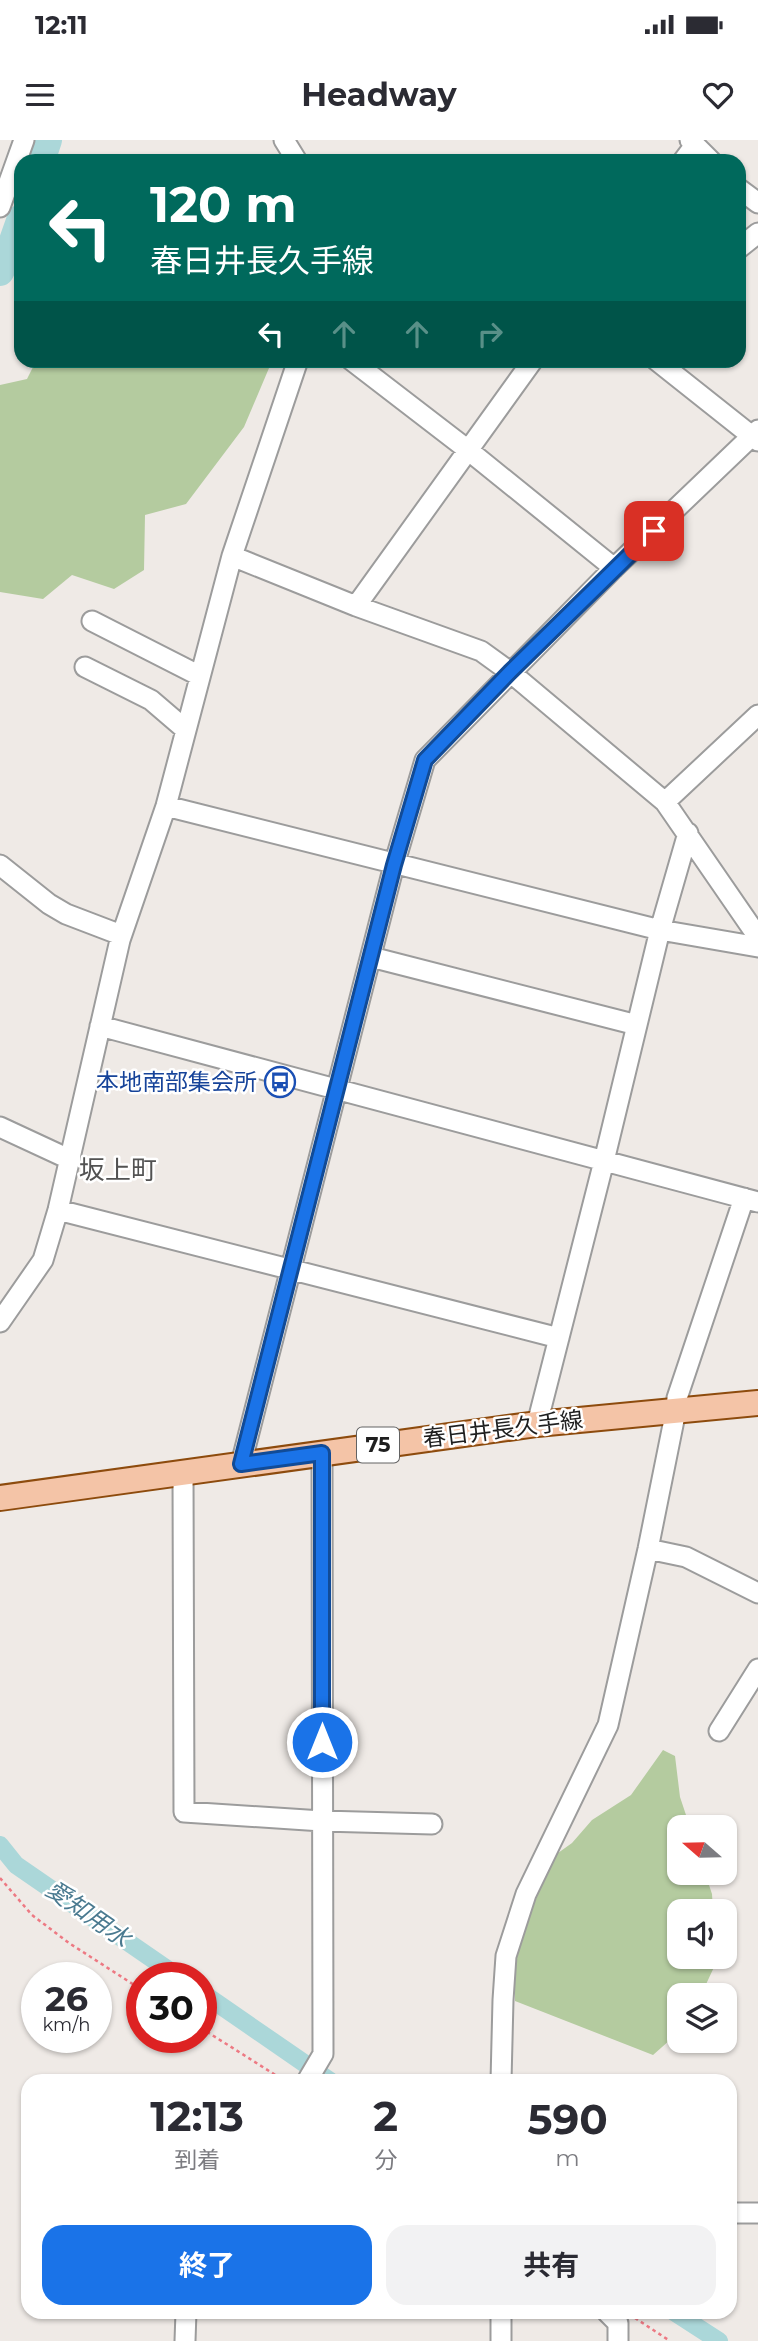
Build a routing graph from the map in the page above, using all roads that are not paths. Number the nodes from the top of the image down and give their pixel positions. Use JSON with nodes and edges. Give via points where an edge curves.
{"nodes":[{"id":1,"x":14,"y":168,"type":"edge"},
{"id":2,"x":0,"y":207,"type":"edge"},
{"id":3,"x":295,"y":368,"type":"edge"},
{"id":4,"x":361,"y":368,"type":"edge"},
{"id":5,"x":527,"y":368,"type":"edge"},
{"id":6,"x":667,"y":368,"type":"edge"},
{"id":7,"x":756,"y":436,"type":"edge"},
{"id":8,"x":468,"y":450,"type":"junction"},
{"id":9,"x":232,"y":556,"type":"junction"},
{"id":10,"x":614,"y":568,"type":"junction"},
{"id":11,"x":356,"y":606,"type":"junction"},
{"id":12,"x":92,"y":621,"type":"dead end"},
{"id":13,"x":85,"y":667,"type":"dead end"},
{"id":14,"x":510,"y":672,"type":"junction"},
{"id":15,"x":200,"y":676,"type":"junction"},
{"id":16,"x":758,"y":715,"type":"edge"},
{"id":17,"x":186,"y":730,"type":"junction"},
{"id":18,"x":665,"y":802,"type":"junction"},
{"id":19,"x":166,"y":806,"type":"junction"},
{"id":20,"x":688,"y":833,"type":"junction"},
{"id":21,"x":0,"y":865,"type":"edge"},
{"id":22,"x":394,"y":865,"type":"junction"},
{"id":23,"x":660,"y":930,"type":"junction"},
{"id":24,"x":121,"y":935,"type":"junction"},
{"id":25,"x":758,"y":937,"type":"edge"},
{"id":26,"x":758,"y":947,"type":"edge"},
{"id":27,"x":371,"y":957,"type":"junction"},
{"id":28,"x":637,"y":1025,"type":"junction"},
{"id":29,"x":100,"y":1026,"type":"junction"},
{"id":30,"x":338,"y":1090,"type":"junction"},
{"id":31,"x":0,"y":1127,"type":"edge"},
{"id":32,"x":71,"y":1160,"type":"junction"},
{"id":33,"x":604,"y":1160,"type":"junction"},
{"id":34,"x":751,"y":1200,"type":"edge"},
{"id":35,"x":58,"y":1209,"type":"junction"},
{"id":36,"x":291,"y":1270,"type":"junction"},
{"id":37,"x":0,"y":1322,"type":"edge"},
{"id":38,"x":559,"y":1338,"type":"junction"},
{"id":39,"x":758,"y":1403,"type":"edge"},
{"id":40,"x":676,"y":1410,"type":"junction"},
{"id":41,"x":537,"y":1424,"type":"junction"},
{"id":42,"x":322,"y":1453,"type":"junction"},
{"id":43,"x":241,"y":1464,"type":"junction"},
{"id":44,"x":183,"y":1473,"type":"junction"},
{"id":45,"x":0,"y":1498,"type":"edge"},
{"id":46,"x":648,"y":1549,"type":"junction"},
{"id":47,"x":758,"y":1593,"type":"edge"},
{"id":48,"x":758,"y":1669,"type":"edge"},
{"id":49,"x":719,"y":1731,"type":"dead end"},
{"id":50,"x":322,"y":1821,"type":"junction"},
{"id":51,"x":432,"y":1824,"type":"dead end"},
{"id":52,"x":310,"y":2074,"type":"edge"},
{"id":53,"x":501,"y":2074,"type":"edge"},
{"id":54,"x":737,"y":2213,"type":"edge"},
{"id":55,"x":758,"y":2213,"type":"edge"},
{"id":56,"x":186,"y":2319,"type":"edge"},
{"id":57,"x":501,"y":2319,"type":"edge"},
{"id":58,"x":614,"y":2319,"type":"edge"},
{"id":59,"x":185,"y":2341,"type":"edge"},
{"id":60,"x":501,"y":2341,"type":"edge"},
{"id":61,"x":618,"y":2341,"type":"edge"}],
"edges":[{"from":1,"to":2,"type":"street"},
{"from":3,"to":9,"type":"street"},
{"from":4,"to":8,"type":"street"},
{"from":5,"to":8,"type":"street"},
{"from":6,"to":7,"type":"street"},
{"from":7,"to":10,"type":"street"},
{"from":8,"to":10,"type":"street"},
{"from":8,"to":11,"type":"street"},
{"from":9,"to":11,"type":"street"},
{"from":9,"to":15,"type":"street"},
{"from":10,"to":14,"type":"street"},
{"from":11,"to":14,"type":"street","via":[[481,651]]},
{"from":12,"to":15,"type":"street"},
{"from":13,"to":17,"type":"street","via":[[151,699]]},
{"from":14,"to":18,"type":"street"},
{"from":14,"to":22,"type":"street","via":[[425,760]]},
{"from":15,"to":17,"type":"street"},
{"from":16,"to":18,"type":"street"},
{"from":17,"to":19,"type":"street"},
{"from":18,"to":20,"type":"street"},
{"from":19,"to":22,"type":"street"},
{"from":19,"to":24,"type":"street"},
{"from":20,"to":23,"type":"street"},
{"from":20,"to":25,"type":"street"},
{"from":21,"to":24,"type":"street","via":[[66,914]]},
{"from":22,"to":23,"type":"street"},
{"from":22,"to":27,"type":"street"},
{"from":23,"to":26,"type":"street"},
{"from":23,"to":28,"type":"street"},
{"from":24,"to":29,"type":"street"},
{"from":27,"to":28,"type":"street"},
{"from":27,"to":30,"type":"street"},
{"from":28,"to":33,"type":"street"},
{"from":29,"to":30,"type":"street"},
{"from":29,"to":32,"type":"street"},
{"from":30,"to":33,"type":"street"},
{"from":30,"to":36,"type":"street"},
{"from":31,"to":32,"type":"street"},
{"from":32,"to":35,"type":"street"},
{"from":33,"to":34,"type":"street"},
{"from":33,"to":38,"type":"street"},
{"from":34,"to":40,"type":"street"},
{"from":35,"to":36,"type":"street"},
{"from":35,"to":37,"type":"street","via":[[43,1260]]},
{"from":36,"to":38,"type":"street"},
{"from":36,"to":43,"type":"street"},
{"from":38,"to":41,"type":"street"},
{"from":39,"to":40,"type":"main road","name":"春日井長久手線","number":"75"},
{"from":40,"to":41,"type":"main road","name":"春日井長久手線","number":"75"},
{"from":40,"to":46,"type":"street"},
{"from":41,"to":42,"type":"main road","name":"春日井長久手線","number":"75"},
{"from":42,"to":43,"type":"main road","name":"春日井長久手線","number":"75"},
{"from":42,"to":50,"type":"street"},
{"from":43,"to":44,"type":"main road","name":"春日井長久手線","number":"75"},
{"from":44,"to":45,"type":"main road","name":"春日井長久手線","number":"75"},
{"from":44,"to":50,"type":"street","via":[[184,1812]]},
{"from":46,"to":47,"type":"street","via":[[685,1558]]},
{"from":46,"to":53,"type":"street","via":[[608,1725],[526,1894],[506,1956]]},
{"from":48,"to":49,"type":"street"},
{"from":50,"to":51,"type":"street"},
{"from":50,"to":52,"type":"street","via":[[323,2054]]},
{"from":54,"to":55,"type":"street"},
{"from":56,"to":59,"type":"street"},
{"from":57,"to":60,"type":"street"},
{"from":58,"to":61,"type":"street"}]}
